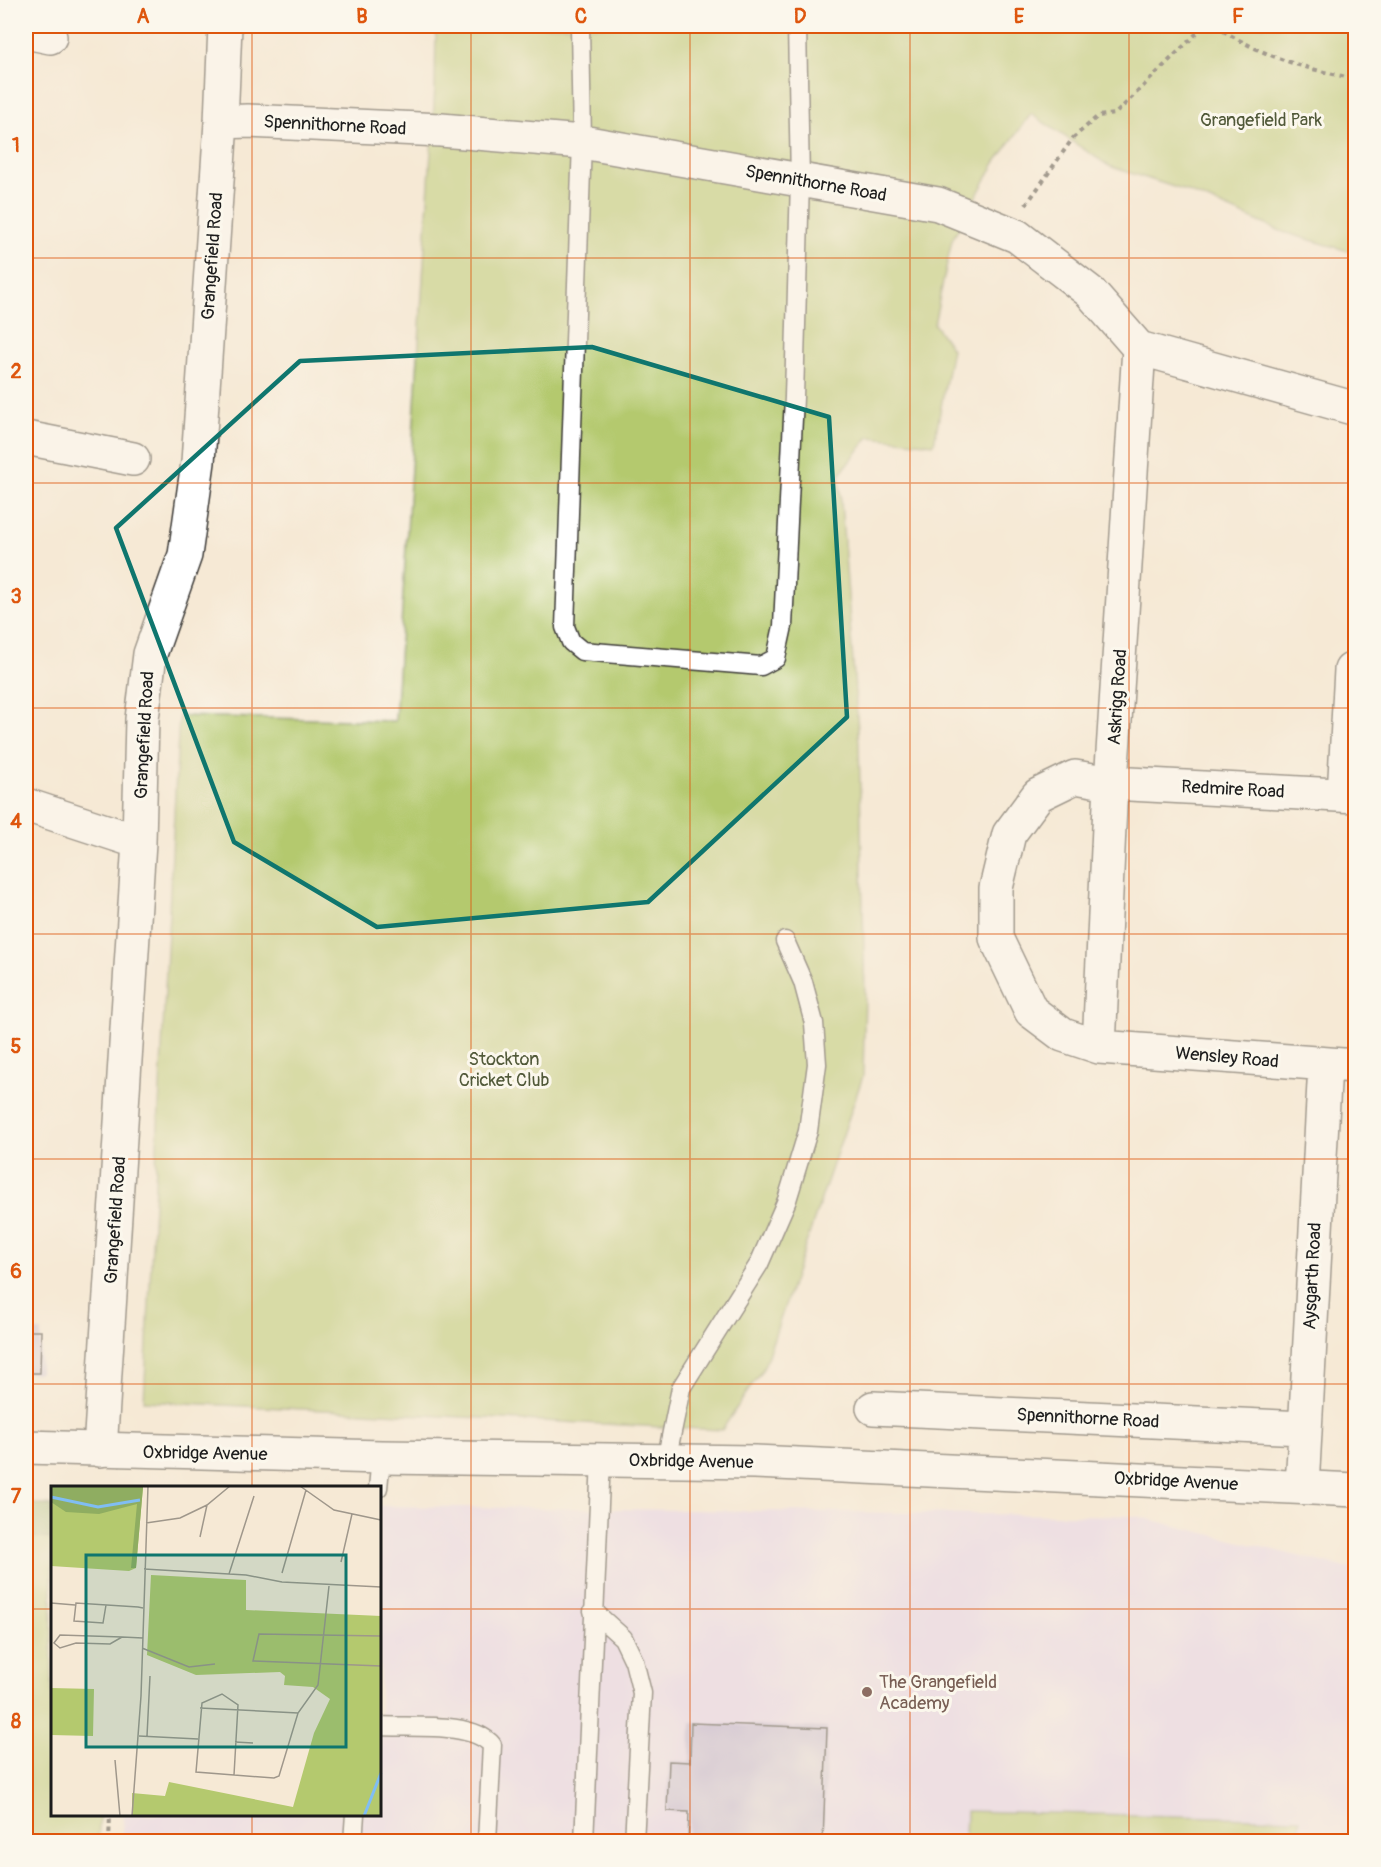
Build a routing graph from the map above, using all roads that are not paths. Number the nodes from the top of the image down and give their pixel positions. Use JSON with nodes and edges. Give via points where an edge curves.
{"nodes":[{"id":1,"x":225,"y":26,"type":"edge"},
{"id":2,"x":580,"y":26,"type":"edge"},
{"id":3,"x":796,"y":26,"type":"edge"},
{"id":4,"x":221,"y":122,"type":"junction"},
{"id":5,"x":582,"y":142,"type":"junction"},
{"id":6,"x":800,"y":180,"type":"junction"},
{"id":7,"x":1139,"y":348,"type":"junction"},
{"id":8,"x":1356,"y":409,"type":"edge"},
{"id":9,"x":26,"y":438,"type":"edge"},
{"id":10,"x":133,"y":459,"type":"dead end"},
{"id":11,"x":1351,"y":670,"type":"dead end"},
{"id":12,"x":1111,"y":783,"type":"junction"},
{"id":13,"x":1350,"y":796,"type":"edge"},
{"id":14,"x":26,"y":805,"type":"edge"},
{"id":15,"x":139,"y":842,"type":"junction"},
{"id":16,"x":785,"y":941,"type":"dead end"},
{"id":17,"x":1099,"y":1047,"type":"junction"},
{"id":18,"x":1340,"y":1066,"type":"edge"},
{"id":19,"x":873,"y":1408,"type":"dead end"},
{"id":20,"x":1303,"y":1428,"type":"junction"},
{"id":21,"x":26,"y":1447,"type":"edge"},
{"id":22,"x":100,"y":1450,"type":"junction"},
{"id":23,"x":601,"y":1460,"type":"junction"},
{"id":24,"x":666,"y":1461,"type":"junction"},
{"id":25,"x":379,"y":1472,"type":"edge"},
{"id":26,"x":1302,"y":1487,"type":"junction"},
{"id":27,"x":1356,"y":1490,"type":"edge"},
{"id":28,"x":593,"y":1611,"type":"junction"},
{"id":29,"x":381,"y":1726,"type":"edge"},
{"id":30,"x":355,"y":1816,"type":"edge"},
{"id":31,"x":353,"y":1842,"type":"edge"},
{"id":32,"x":487,"y":1842,"type":"edge"},
{"id":33,"x":584,"y":1842,"type":"edge"},
{"id":34,"x":634,"y":1842,"type":"edge"}],
"edges":[{"from":1,"to":4,"type":"street","name":"Grangefield Road"},
{"from":2,"to":5,"type":"lane"},
{"from":3,"to":6,"type":"lane"},
{"from":4,"to":5,"type":"street","name":"Spennithorne Road","via":[[441,130]]},
{"from":4,"to":15,"type":"street","name":"Grangefield Road","via":[[198,462],[185,555],[150,654],[142,719]]},
{"from":5,"to":6,"type":"street","name":"Spennithorne Road"},
{"from":5,"to":6,"type":"lane","via":[[564,612],[570,642],[582,651],[762,666],[776,657],[784,603]]},
{"from":6,"to":7,"type":"street","name":"Spennithorne Road","via":[[938,204],[1017,236],[1090,292]]},
{"from":7,"to":8,"type":"street"},
{"from":7,"to":12,"type":"street","name":"Askrigg Road"},
{"from":9,"to":10,"type":"street"},
{"from":11,"to":13,"type":"street"},
{"from":12,"to":13,"type":"street","name":"Redmire Road"},
{"from":12,"to":17,"type":"street","name":"Askrigg Road"},
{"from":12,"to":17,"type":"street","via":[[1075,777],[1038,795],[1009,834],[996,888],[996,938],[1031,1011],[1063,1035]]},
{"from":14,"to":15,"type":"street"},
{"from":15,"to":22,"type":"street","name":"Grangefield Road"},
{"from":16,"to":24,"type":"lane","via":[[803,982],[814,1023],[817,1064],[808,1131],[787,1200],[759,1264],[681,1388]]},
{"from":17,"to":18,"type":"street","name":"Wensley Road"},
{"from":18,"to":20,"type":"street","name":"Aysgarth Road"},
{"from":19,"to":20,"type":"street","name":"Spennithorne Road"},
{"from":20,"to":26,"type":"street","name":"Aysgarth Road"},
{"from":21,"to":22,"type":"street","name":"Oxbridge Avenue"},
{"from":22,"to":25,"type":"street","name":"Oxbridge Avenue"},
{"from":23,"to":24,"type":"street","name":"Oxbridge Avenue"},
{"from":23,"to":25,"type":"street","name":"Oxbridge Avenue"},
{"from":23,"to":28,"type":"lane"},
{"from":24,"to":26,"type":"street","name":"Oxbridge Avenue","via":[[779,1462]]},
{"from":26,"to":27,"type":"street","name":"Oxbridge Avenue"},
{"from":28,"to":33,"type":"lane"},
{"from":28,"to":34,"type":"lane","via":[[623,1638],[642,1693]]},
{"from":29,"to":32,"type":"lane","via":[[467,1730],[484,1736],[492,1746]]},
{"from":30,"to":31,"type":"lane"}]}
